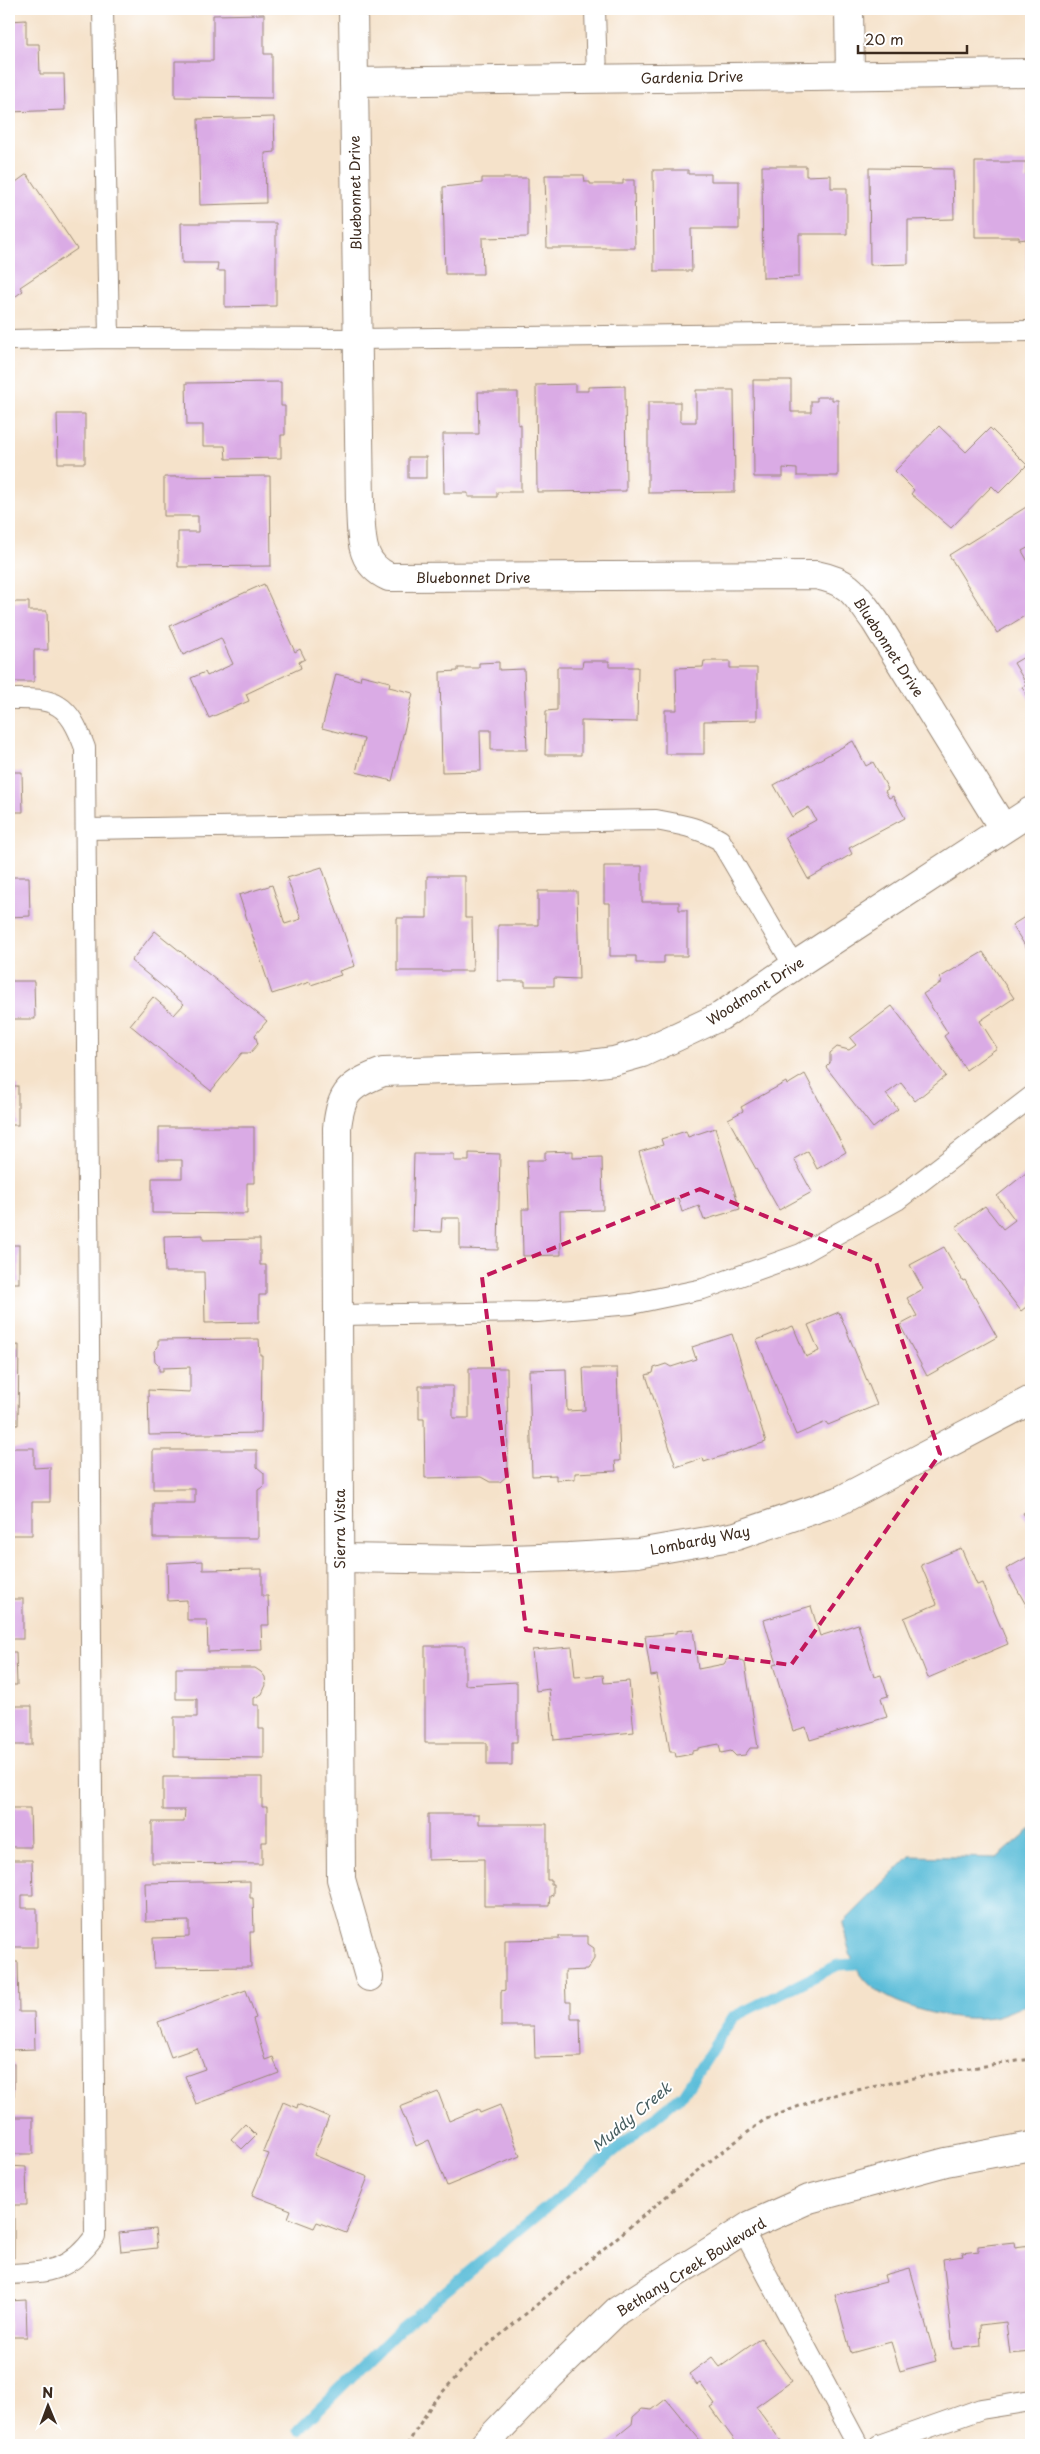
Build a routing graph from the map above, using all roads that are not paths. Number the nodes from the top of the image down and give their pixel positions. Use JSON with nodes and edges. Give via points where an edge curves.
{"nodes":[{"id":1,"x":103,"y":9,"type":"edge"},
{"id":2,"x":353,"y":9,"type":"edge"},
{"id":3,"x":596,"y":9,"type":"edge"},
{"id":4,"x":850,"y":9,"type":"edge"},
{"id":5,"x":1031,"y":73,"type":"edge"},
{"id":6,"x":850,"y":75,"type":"junction"},
{"id":7,"x":597,"y":79,"type":"junction"},
{"id":8,"x":354,"y":82,"type":"junction"},
{"id":9,"x":1028,"y":333,"type":"edge"},
{"id":10,"x":109,"y":338,"type":"junction"},
{"id":11,"x":358,"y":339,"type":"junction"},
{"id":12,"x":9,"y":340,"type":"edge"},
{"id":13,"x":9,"y":699,"type":"edge"},
{"id":14,"x":1031,"y":811,"type":"edge"},
{"id":15,"x":1003,"y":828,"type":"junction"},
{"id":16,"x":86,"y":829,"type":"junction"},
{"id":17,"x":794,"y":966,"type":"junction"},
{"id":18,"x":356,"y":1083,"type":"joint"},
{"id":19,"x":1031,"y":1098,"type":"edge"},
{"id":20,"x":339,"y":1315,"type":"junction"},
{"id":21,"x":1031,"y":1400,"type":"edge"},
{"id":22,"x":339,"y":1558,"type":"junction"},
{"id":23,"x":368,"y":1976,"type":"dead end"},
{"id":24,"x":1031,"y":2146,"type":"edge"},
{"id":25,"x":743,"y":2230,"type":"junction"},
{"id":26,"x":9,"y":2274,"type":"edge"},
{"id":27,"x":1031,"y":2401,"type":"edge"},
{"id":28,"x":484,"y":2445,"type":"edge"},
{"id":29,"x":858,"y":2445,"type":"edge"},
{"id":30,"x":879,"y":2445,"type":"edge"}],
"edges":[{"from":1,"to":10,"type":"lane"},
{"from":2,"to":8,"type":"street","name":"Bluebonnet Drive"},
{"from":3,"to":7,"type":"lane"},
{"from":4,"to":6,"type":"street"},
{"from":5,"to":6,"type":"street","name":"Gardenia Drive"},
{"from":6,"to":7,"type":"street","name":"Gardenia Drive"},
{"from":7,"to":8,"type":"street","name":"Gardenia Drive"},
{"from":8,"to":11,"type":"street","name":"Bluebonnet Drive"},
{"from":9,"to":11,"type":"lane"},
{"from":10,"to":11,"type":"lane"},
{"from":10,"to":12,"type":"lane"},
{"from":11,"to":15,"type":"street","name":"Bluebonnet Drive","via":[[362,542],[367,560],[376,571],[389,577],[816,575],[837,580],[856,594],[875,621]]},
{"from":13,"to":16,"type":"lane","via":[[46,700],[60,706],[76,725],[85,748]]},
{"from":14,"to":15,"type":"street","name":"Woodmont Drive"},
{"from":15,"to":17,"type":"street","name":"Woodmont Drive"},
{"from":16,"to":17,"type":"lane","via":[[656,820],[682,825],[701,829],[720,840]]},
{"from":16,"to":26,"type":"lane","via":[[95,2236],[83,2252],[64,2266],[36,2273]]},
{"from":17,"to":18,"type":"street","name":"Woodmont Drive","via":[[721,1016],[642,1054],[575,1066],[383,1072]]},
{"from":18,"to":20,"type":"street","name":"Sierra Vista","via":[[339,1109]]},
{"from":19,"to":20,"type":"lane","via":[[897,1200],[801,1254],[703,1289],[630,1304],[537,1312]]},
{"from":20,"to":22,"type":"street","name":"Sierra Vista"},
{"from":21,"to":22,"type":"street","name":"Lombardy Way","via":[[839,1501],[736,1536],[638,1552],[569,1557],[478,1560]]},
{"from":22,"to":23,"type":"street","name":"Sierra Vista","via":[[341,1879]]},
{"from":24,"to":25,"type":"street","name":"Bethany Creek Boulevard","via":[[946,2162],[809,2199]]},
{"from":25,"to":28,"type":"street","name":"Bethany Creek Boulevard","via":[[617,2311]]},
{"from":25,"to":29,"type":"lane"},
{"from":27,"to":30,"type":"lane","via":[[981,2409]]}]}
